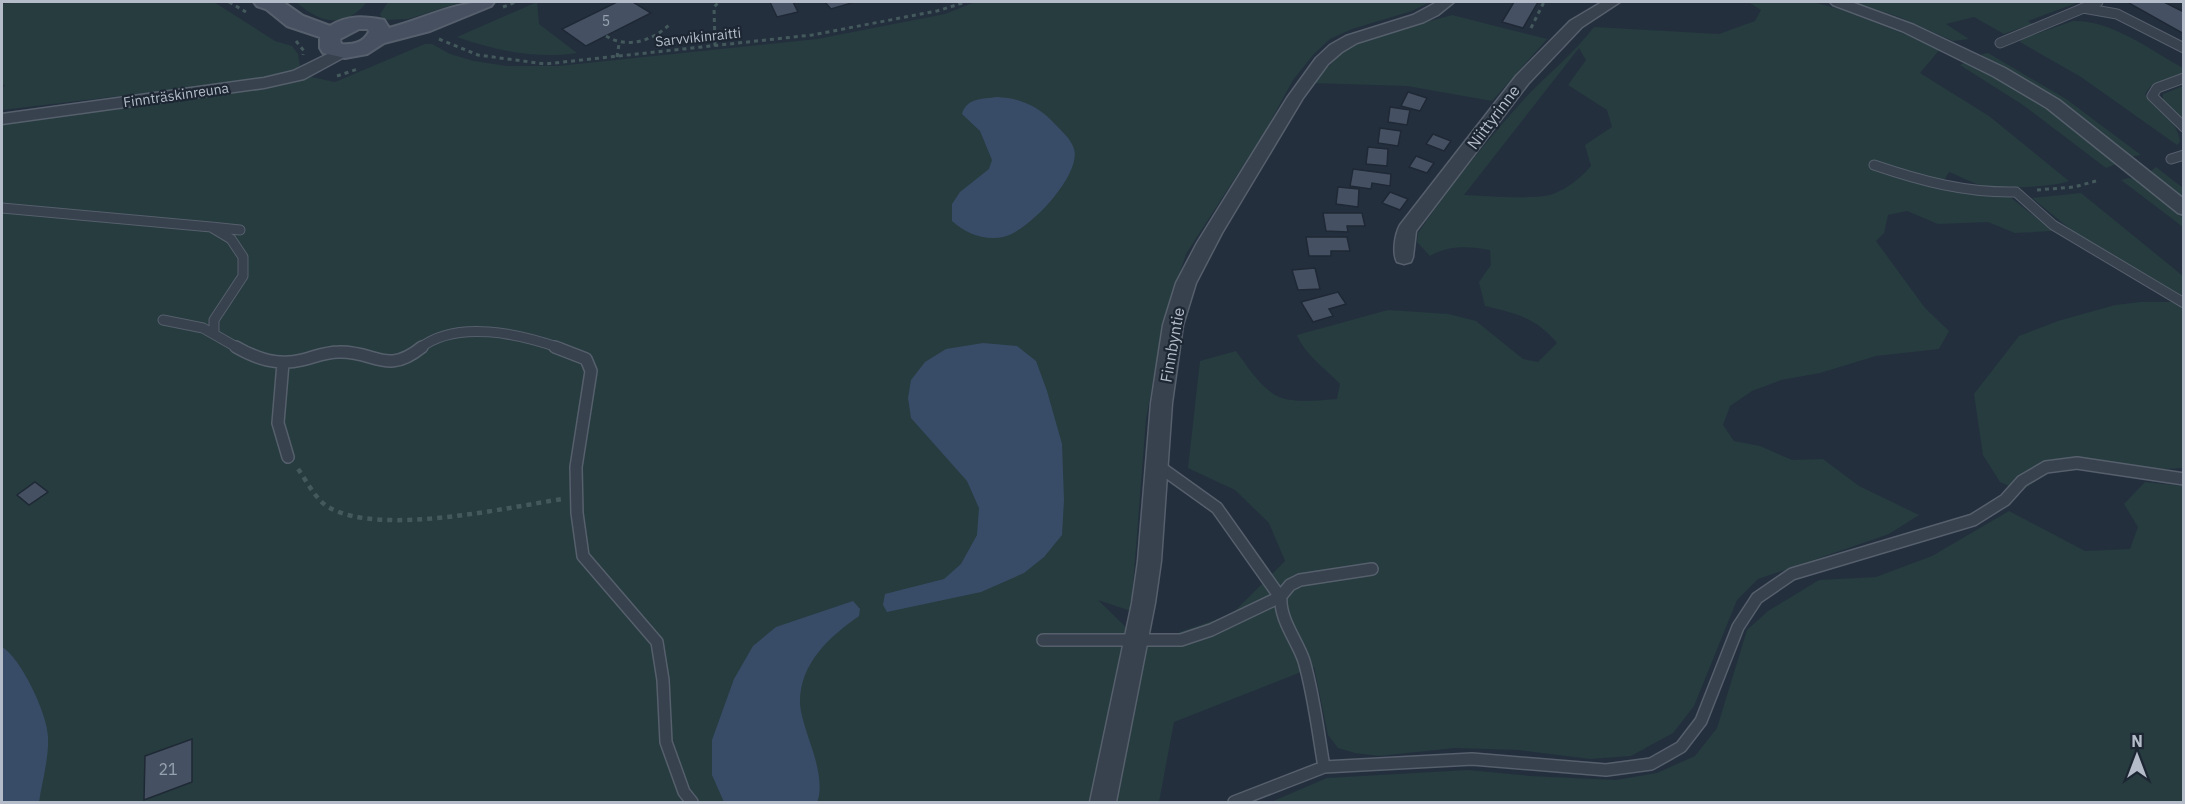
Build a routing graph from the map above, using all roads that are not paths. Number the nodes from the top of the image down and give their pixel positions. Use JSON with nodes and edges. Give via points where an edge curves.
{"nodes":[{"id":1,"x":269,"y":2,"type":"edge"},
{"id":2,"x":484,"y":2,"type":"edge"},
{"id":3,"x":1446,"y":2,"type":"edge"},
{"id":4,"x":1612,"y":2,"type":"edge"},
{"id":5,"x":1838,"y":2,"type":"edge"},
{"id":6,"x":2098,"y":2,"type":"edge"},
{"id":7,"x":2083,"y":8,"type":"junction"},
{"id":8,"x":338,"y":43,"type":"junction"},
{"id":9,"x":2000,"y":43,"type":"dead end"},
{"id":10,"x":2184,"y":48,"type":"edge"},
{"id":11,"x":2184,"y":78,"type":"edge"},
{"id":12,"x":2,"y":119,"type":"edge"},
{"id":13,"x":2184,"y":127,"type":"edge"},
{"id":14,"x":2184,"y":155,"type":"edge"},
{"id":15,"x":2171,"y":159,"type":"dead end"},
{"id":16,"x":1874,"y":165,"type":"dead end"},
{"id":17,"x":2,"y":208,"type":"edge"},
{"id":18,"x":2184,"y":209,"type":"edge"},
{"id":19,"x":211,"y":226,"type":"junction"},
{"id":20,"x":240,"y":230,"type":"dead end"},
{"id":21,"x":1404,"y":257,"type":"dead end"},
{"id":22,"x":2184,"y":303,"type":"edge"},
{"id":23,"x":163,"y":320,"type":"dead end"},
{"id":24,"x":214,"y":334,"type":"junction"},
{"id":25,"x":283,"y":363,"type":"junction"},
{"id":26,"x":288,"y":457,"type":"road end"},
{"id":27,"x":1155,"y":464,"type":"junction"},
{"id":28,"x":2184,"y":479,"type":"edge"},
{"id":29,"x":1372,"y":569,"type":"dead end"},
{"id":30,"x":1280,"y":597,"type":"junction"},
{"id":31,"x":1043,"y":639,"type":"dead end"},
{"id":32,"x":1138,"y":639,"type":"junction"},
{"id":33,"x":1324,"y":767,"type":"junction"},
{"id":34,"x":692,"y":802,"type":"edge"},
{"id":35,"x":1103,"y":802,"type":"edge"},
{"id":36,"x":1234,"y":802,"type":"edge"}],
"edges":[{"from":1,"to":8,"type":"main road","via":[[295,21]]},
{"from":2,"to":8,"type":"main road","via":[[378,38],[362,48]]},
{"from":3,"to":27,"type":"street","name":"Finnbyntie","via":[[1427,14],[1344,43],[1323,60],[1296,93],[1200,256],[1179,300]]},
{"from":4,"to":21,"type":"street","name":"Niittyrinne","via":[[1576,24],[1522,80],[1407,230]]},
{"from":5,"to":18,"type":"street","via":[[1908,28],[1999,72],[2053,105]]},
{"from":6,"to":7,"type":"lane"},
{"from":7,"to":9,"type":"lane"},
{"from":7,"to":10,"type":"lane","via":[[2118,14]]},
{"from":8,"to":12,"type":"street","name":"Finnträskinreuna","via":[[298,75],[264,83]]},
{"from":11,"to":13,"type":"lane","via":[[2157,88],[2152,96]]},
{"from":14,"to":15,"type":"lane"},
{"from":16,"to":22,"type":"lane","via":[[1951,188],[2016,192],[2053,225]]},
{"from":17,"to":19,"type":"lane"},
{"from":19,"to":20,"type":"lane"},
{"from":19,"to":24,"type":"lane","via":[[231,239],[243,257],[243,276],[213,320]]},
{"from":23,"to":24,"type":"lane"},
{"from":24,"to":25,"type":"lane","via":[[257,358]]},
{"from":25,"to":26,"type":"lane","via":[[278,423]]},
{"from":25,"to":34,"type":"lane","via":[[320,353],[344,352],[381,361],[400,361],[433,339],[451,333],[507,335],[569,350],[586,359],[591,371],[576,467],[583,556],[657,642],[666,742],[684,792]]},
{"from":27,"to":30,"type":"lane","via":[[1217,508]]},
{"from":27,"to":32,"type":"street","name":"Finnbyntie","via":[[1149,570]]},
{"from":28,"to":33,"type":"lane","via":[[2077,463],[2046,467],[1972,520],[1792,574],[1757,598],[1738,627],[1701,721],[1681,747],[1651,764],[1606,770],[1472,759]]},
{"from":29,"to":30,"type":"lane","via":[[1306,579],[1285,587]]},
{"from":30,"to":32,"type":"lane","via":[[1181,640]]},
{"from":30,"to":33,"type":"lane","via":[[1314,704]]},
{"from":31,"to":32,"type":"lane"},
{"from":32,"to":35,"type":"street","name":"Finnbyntie"},
{"from":33,"to":36,"type":"lane"}]}
